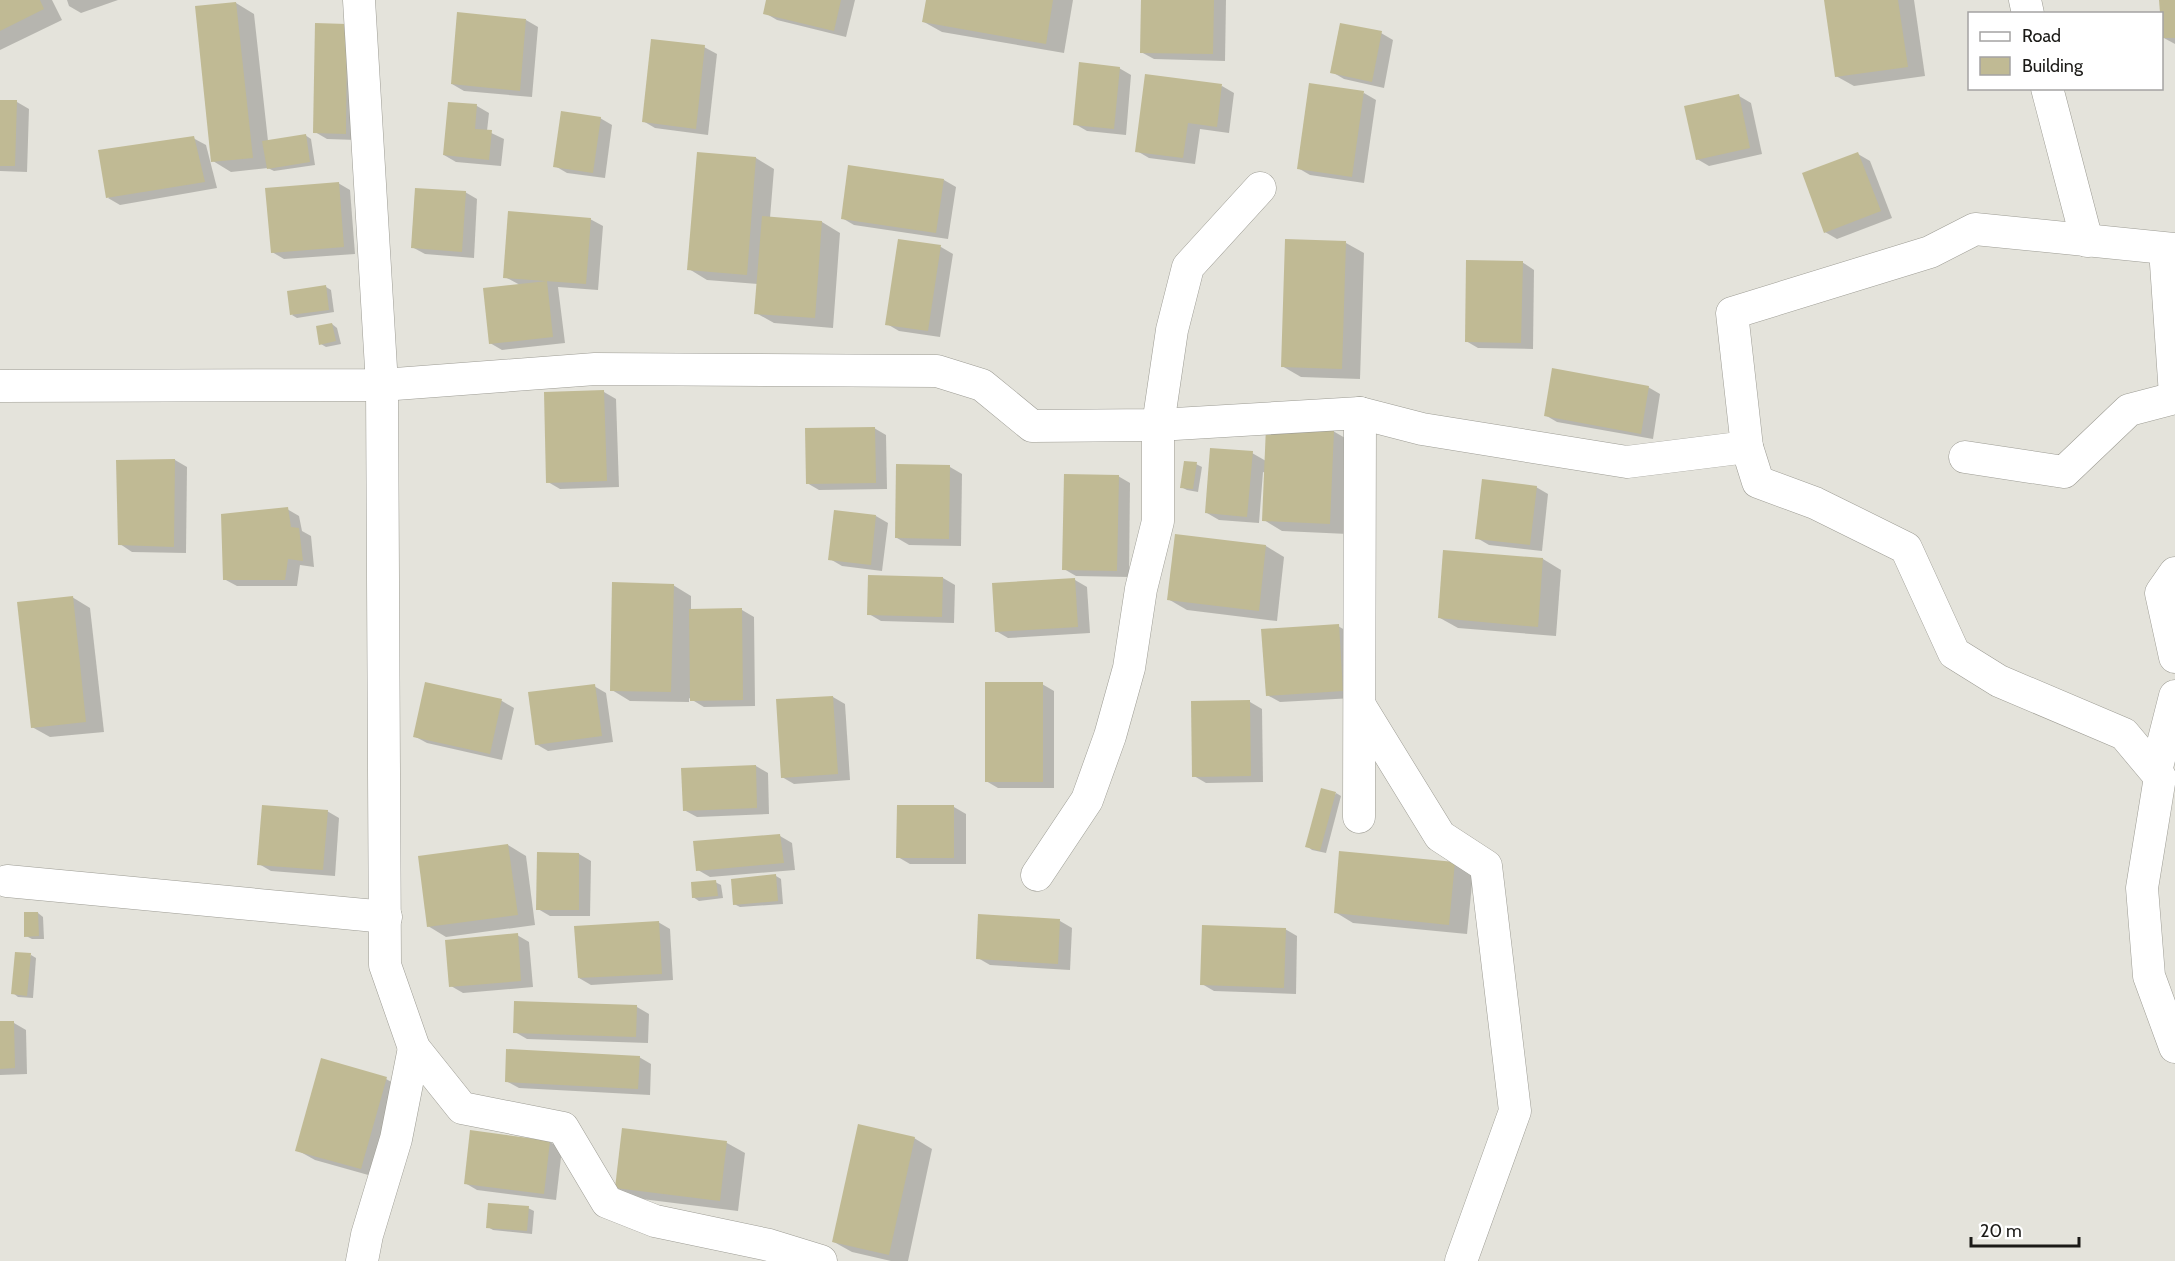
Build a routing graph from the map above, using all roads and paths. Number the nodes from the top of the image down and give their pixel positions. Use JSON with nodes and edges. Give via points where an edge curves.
{"nodes":[{"id":1,"x":359,"y":0,"type":"edge"},
{"id":2,"x":2048,"y":90,"type":"edge"},
{"id":3,"x":1260,"y":188,"type":"dead end"},
{"id":4,"x":2087,"y":241,"type":"junction"},
{"id":5,"x":2170,"y":249,"type":"edge"},
{"id":6,"x":382,"y":385,"type":"junction"},
{"id":7,"x":0,"y":386,"type":"edge"},
{"id":8,"x":2175,"y":397,"type":"edge"},
{"id":9,"x":1360,"y":413,"type":"junction"},
{"id":10,"x":1158,"y":425,"type":"junction"},
{"id":11,"x":1747,"y":447,"type":"junction"},
{"id":12,"x":1965,"y":457,"type":"dead end"},
{"id":13,"x":2175,"y":573,"type":"edge"},
{"id":14,"x":2175,"y":657,"type":"edge"},
{"id":15,"x":2175,"y":696,"type":"edge"},
{"id":16,"x":1360,"y":706,"type":"junction"},
{"id":17,"x":2162,"y":794,"type":"edge"},
{"id":18,"x":1359,"y":817,"type":"dead end"},
{"id":19,"x":1037,"y":875,"type":"dead end"},
{"id":20,"x":7,"y":881,"type":"dead end"},
{"id":21,"x":386,"y":917,"type":"junction"},
{"id":22,"x":2175,"y":1047,"type":"edge"},
{"id":23,"x":414,"y":1048,"type":"junction"},
{"id":24,"x":362,"y":1261,"type":"edge"},
{"id":25,"x":821,"y":1261,"type":"edge"},
{"id":26,"x":1461,"y":1261,"type":"edge"}],
"edges":[{"from":1,"to":6,"type":"street"},
{"from":2,"to":4,"type":"street"},
{"from":3,"to":10,"type":"street","via":[[1188,267],[1172,330]]},
{"from":4,"to":5,"type":"street"},
{"from":4,"to":11,"type":"street","via":[[1975,229],[1930,252],[1731,313]]},
{"from":5,"to":8,"type":"street"},
{"from":6,"to":7,"type":"street"},
{"from":6,"to":10,"type":"street","via":[[595,369],[937,371],[982,384],[1032,426]]},
{"from":6,"to":21,"type":"street"},
{"from":8,"to":12,"type":"street","via":[[2129,410],[2064,472]]},
{"from":9,"to":10,"type":"street"},
{"from":9,"to":11,"type":"street","via":[[1422,429],[1627,462]]},
{"from":9,"to":16,"type":"street"},
{"from":10,"to":19,"type":"street","via":[[1158,521],[1129,668],[1087,800]]},
{"from":11,"to":17,"type":"street","via":[[1758,482],[1815,503],[1906,548],[1954,653],[1999,681],[2124,734]]},
{"from":13,"to":14,"type":"street","via":[[2161,593]]},
{"from":15,"to":17,"type":"street"},
{"from":16,"to":18,"type":"street"},
{"from":16,"to":26,"type":"street","via":[[1440,837],[1486,866],[1515,1111]]},
{"from":17,"to":22,"type":"street","via":[[2142,888],[2149,976]]},
{"from":20,"to":21,"type":"street"},
{"from":21,"to":23,"type":"street","via":[[385,965]]},
{"from":23,"to":24,"type":"street","via":[[396,1139]]},
{"from":23,"to":25,"type":"street","via":[[462,1108],[564,1128],[607,1202],[655,1221],[769,1245]]}]}
